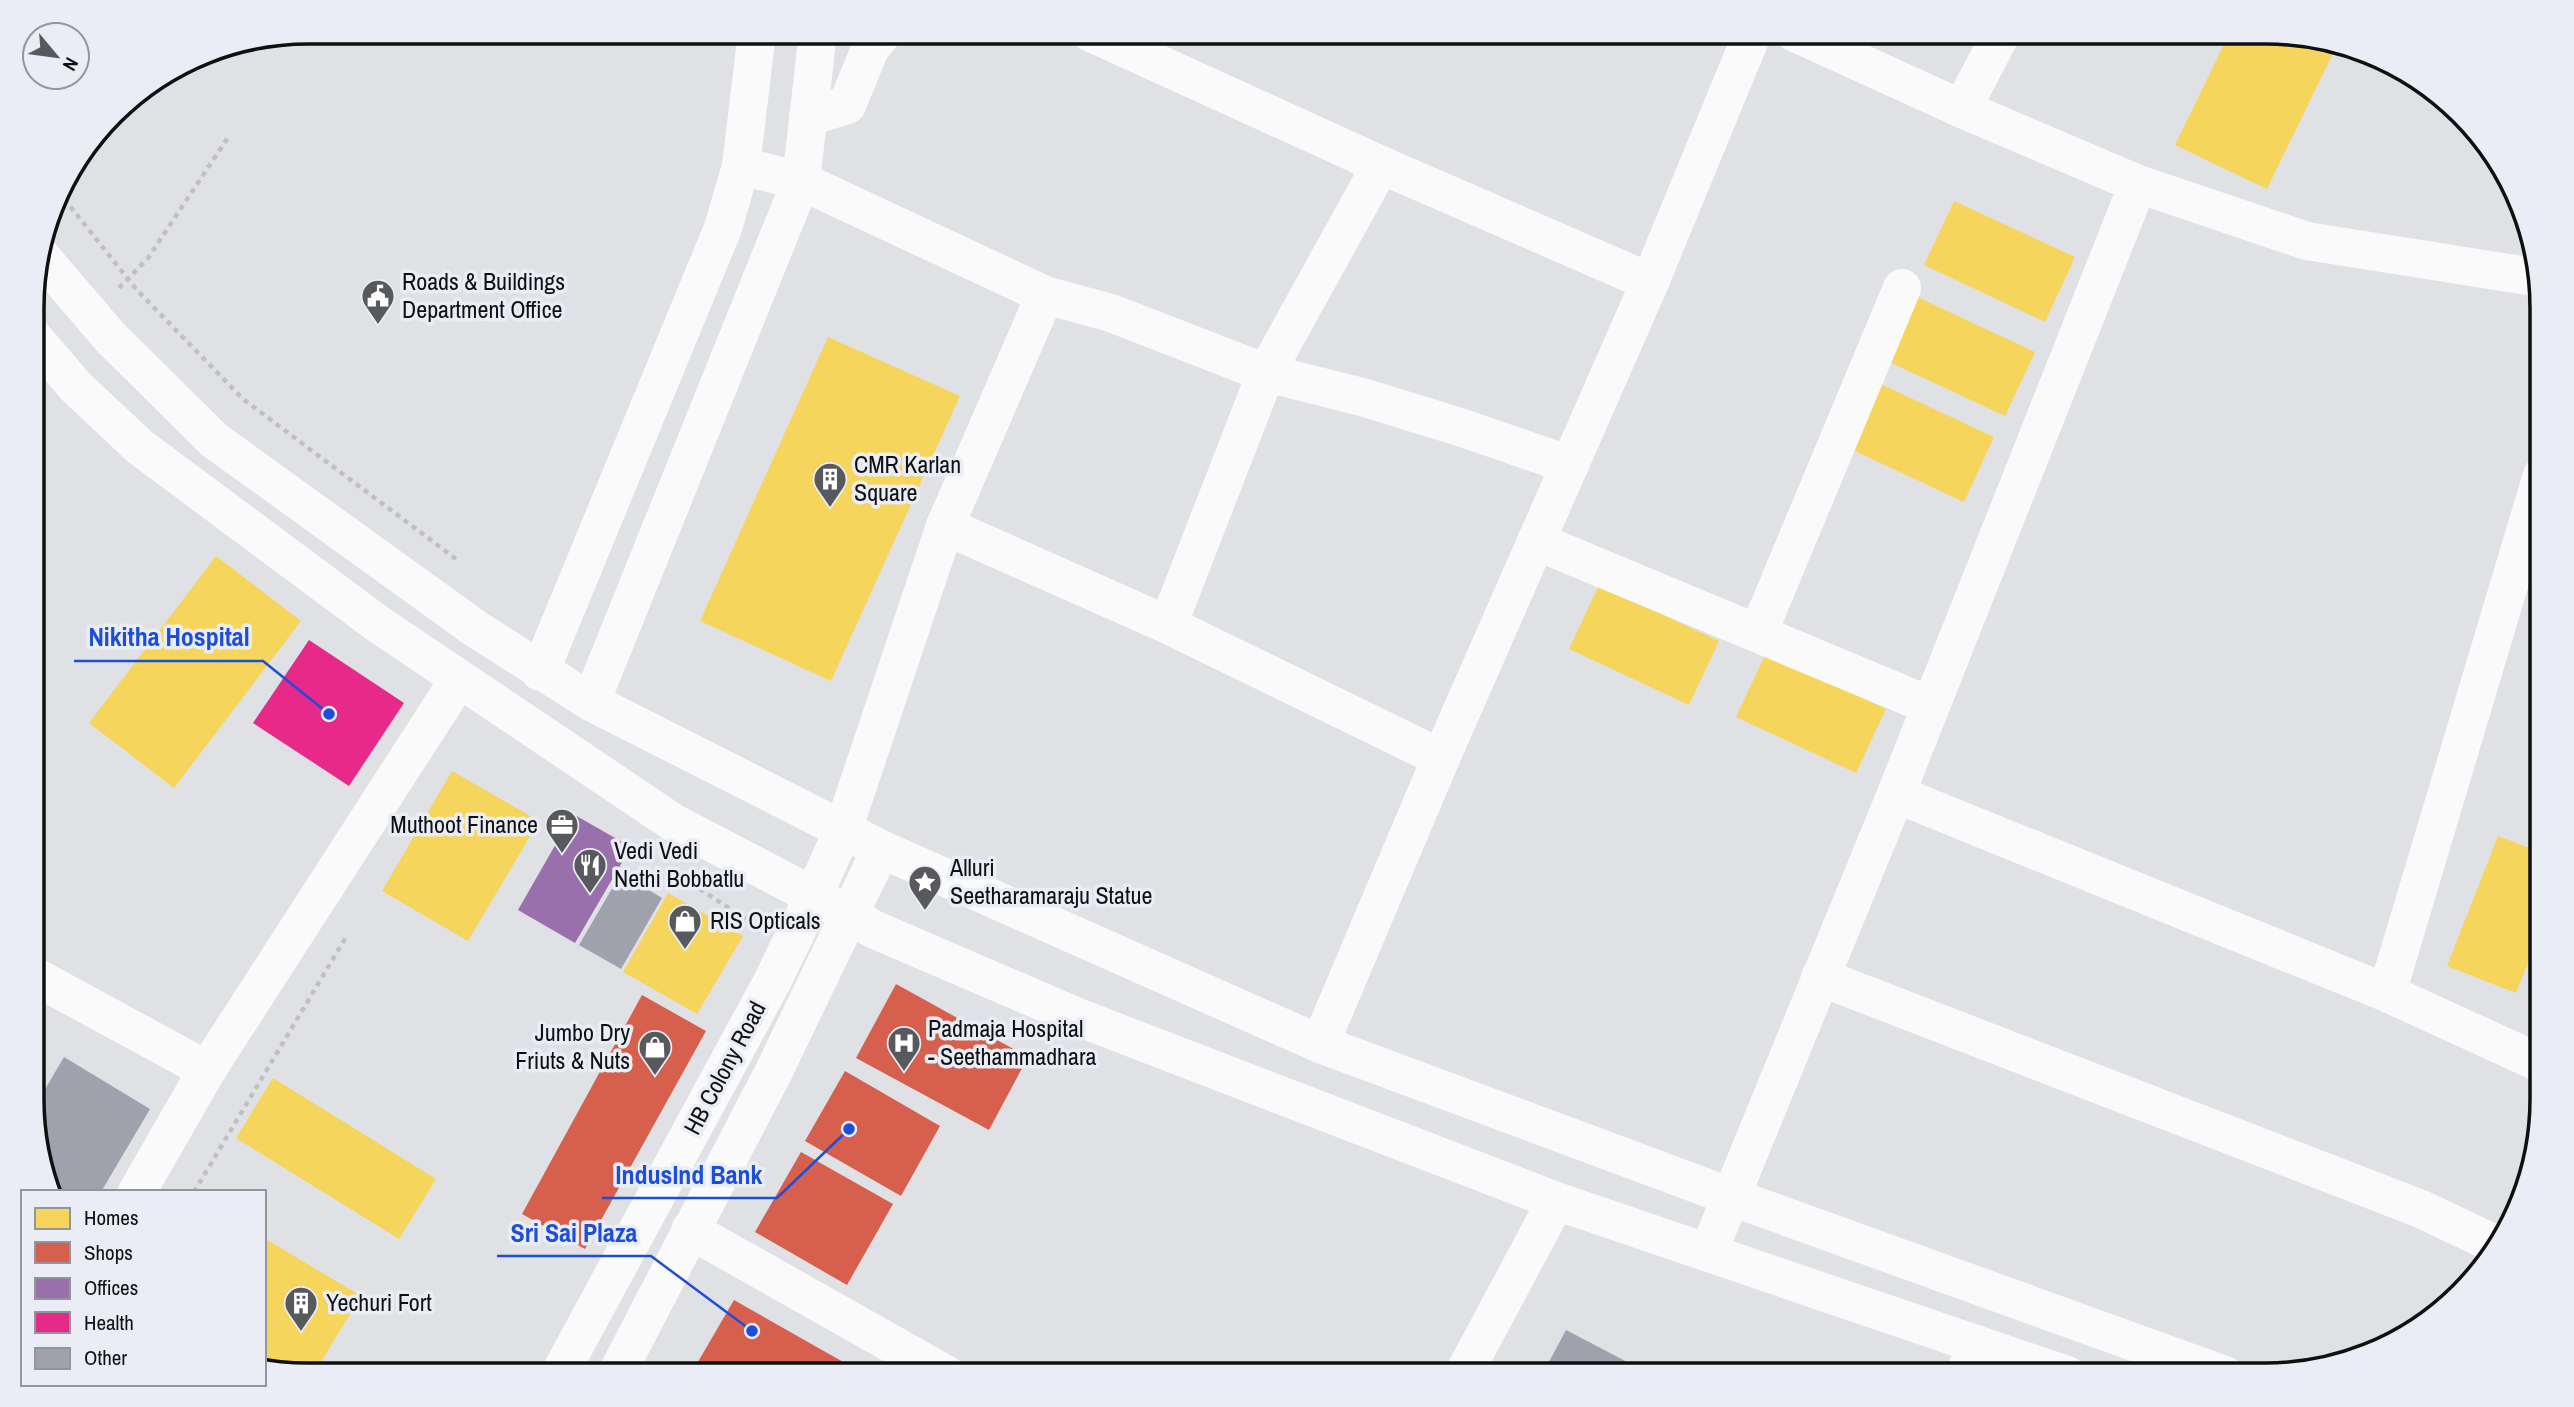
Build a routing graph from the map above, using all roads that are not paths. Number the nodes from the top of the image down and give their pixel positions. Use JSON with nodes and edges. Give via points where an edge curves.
{"nodes":[{"id":1,"x":756,"y":44,"type":"edge"},
{"id":2,"x":817,"y":44,"type":"edge"},
{"id":3,"x":874,"y":44,"type":"edge"},
{"id":4,"x":1115,"y":44,"type":"edge"},
{"id":5,"x":1748,"y":44,"type":"edge"},
{"id":6,"x":1819,"y":44,"type":"edge"},
{"id":7,"x":1996,"y":44,"type":"edge"},
{"id":8,"x":1962,"y":109,"type":"junction"},
{"id":9,"x":808,"y":117,"type":"junction"},
{"id":10,"x":1381,"y":165,"type":"junction"},
{"id":11,"x":741,"y":166,"type":"junction"},
{"id":12,"x":801,"y":181,"type":"junction"},
{"id":13,"x":2138,"y":184,"type":"junction"},
{"id":14,"x":48,"y":264,"type":"edge"},
{"id":15,"x":2528,"y":276,"type":"edge"},
{"id":16,"x":1650,"y":282,"type":"junction"},
{"id":17,"x":1902,"y":288,"type":"dead end"},
{"id":18,"x":1045,"y":295,"type":"junction"},
{"id":19,"x":44,"y":350,"type":"edge"},
{"id":20,"x":1266,"y":373,"type":"junction"},
{"id":21,"x":1570,"y":465,"type":"junction"},
{"id":22,"x":2530,"y":515,"type":"edge"},
{"id":23,"x":945,"y":526,"type":"junction"},
{"id":24,"x":1536,"y":541,"type":"junction"},
{"id":25,"x":1168,"y":625,"type":"junction"},
{"id":26,"x":1758,"y":633,"type":"junction"},
{"id":27,"x":540,"y":672,"type":"junction"},
{"id":28,"x":459,"y":679,"type":"junction"},
{"id":29,"x":591,"y":702,"type":"junction"},
{"id":30,"x":1931,"y":706,"type":"junction"},
{"id":31,"x":1441,"y":758,"type":"junction"},
{"id":32,"x":1896,"y":794,"type":"junction"},
{"id":33,"x":843,"y":830,"type":"junction"},
{"id":34,"x":881,"y":849,"type":"junction"},
{"id":35,"x":813,"y":897,"type":"junction"},
{"id":36,"x":850,"y":915,"type":"junction"},
{"id":37,"x":1820,"y":977,"type":"junction"},
{"id":38,"x":44,"y":981,"type":"edge"},
{"id":39,"x":2387,"y":993,"type":"junction"},
{"id":40,"x":1320,"y":1044,"type":"junction"},
{"id":41,"x":2530,"y":1059,"type":"edge"},
{"id":42,"x":207,"y":1070,"type":"junction"},
{"id":43,"x":138,"y":1190,"type":"edge"},
{"id":44,"x":1729,"y":1196,"type":"junction"},
{"id":45,"x":1556,"y":1201,"type":"junction"},
{"id":46,"x":690,"y":1230,"type":"junction"},
{"id":47,"x":2489,"y":1241,"type":"edge"},
{"id":48,"x":1708,"y":1253,"type":"junction"},
{"id":49,"x":1971,"y":1360,"type":"edge"},
{"id":50,"x":566,"y":1363,"type":"edge"},
{"id":51,"x":621,"y":1363,"type":"edge"},
{"id":52,"x":926,"y":1363,"type":"edge"},
{"id":53,"x":1469,"y":1363,"type":"edge"},
{"id":54,"x":1990,"y":1363,"type":"edge"},
{"id":55,"x":2192,"y":1363,"type":"edge"}],
"edges":[{"from":1,"to":11,"type":"street"},
{"from":2,"to":9,"type":"street"},
{"from":3,"to":9,"type":"street","via":[[847,105]]},
{"from":4,"to":10,"type":"street"},
{"from":5,"to":16,"type":"street"},
{"from":6,"to":8,"type":"street"},
{"from":7,"to":8,"type":"street"},
{"from":8,"to":13,"type":"street"},
{"from":9,"to":12,"type":"street"},
{"from":10,"to":16,"type":"street"},
{"from":10,"to":20,"type":"street"},
{"from":11,"to":12,"type":"street"},
{"from":11,"to":27,"type":"street","via":[[723,228]]},
{"from":12,"to":18,"type":"street"},
{"from":12,"to":29,"type":"street"},
{"from":13,"to":15,"type":"street","via":[[2307,241]]},
{"from":13,"to":30,"type":"street"},
{"from":14,"to":27,"type":"street","via":[[156,385],[214,440]]},
{"from":16,"to":21,"type":"street"},
{"from":17,"to":26,"type":"street"},
{"from":18,"to":20,"type":"street","via":[[1111,313]]},
{"from":18,"to":23,"type":"street","name":"HB Colony Road"},
{"from":19,"to":28,"type":"street","via":[[76,387],[141,447]]},
{"from":20,"to":21,"type":"street","via":[[1362,397]]},
{"from":20,"to":25,"type":"street"},
{"from":21,"to":24,"type":"street"},
{"from":22,"to":39,"type":"street"},
{"from":23,"to":25,"type":"street"},
{"from":23,"to":33,"type":"street","name":"HB Colony Road"},
{"from":24,"to":26,"type":"street"},
{"from":24,"to":31,"type":"street"},
{"from":25,"to":31,"type":"street"},
{"from":26,"to":30,"type":"street"},
{"from":27,"to":29,"type":"street"},
{"from":28,"to":35,"type":"street","via":[[674,823]]},
{"from":28,"to":42,"type":"street"},
{"from":29,"to":33,"type":"street"},
{"from":30,"to":32,"type":"street"},
{"from":31,"to":40,"type":"street"},
{"from":32,"to":37,"type":"street"},
{"from":32,"to":39,"type":"street"},
{"from":33,"to":34,"type":"street"},
{"from":33,"to":35,"type":"street","name":"HB Colony Road"},
{"from":34,"to":36,"type":"street"},
{"from":34,"to":40,"type":"street"},
{"from":35,"to":36,"type":"street"},
{"from":35,"to":50,"type":"street","name":"HB Colony Road","via":[[773,980]]},
{"from":36,"to":45,"type":"street","via":[[1080,1018]]},
{"from":36,"to":46,"type":"street"},
{"from":37,"to":44,"type":"street"},
{"from":37,"to":47,"type":"street","via":[[2421,1209]]},
{"from":38,"to":42,"type":"street"},
{"from":39,"to":41,"type":"street"},
{"from":40,"to":44,"type":"street"},
{"from":42,"to":43,"type":"street"},
{"from":44,"to":48,"type":"street"},
{"from":44,"to":55,"type":"street"},
{"from":45,"to":48,"type":"street"},
{"from":45,"to":53,"type":"street"},
{"from":46,"to":51,"type":"street"},
{"from":46,"to":52,"type":"street"},
{"from":48,"to":49,"type":"street"},
{"from":49,"to":54,"type":"street"}]}
